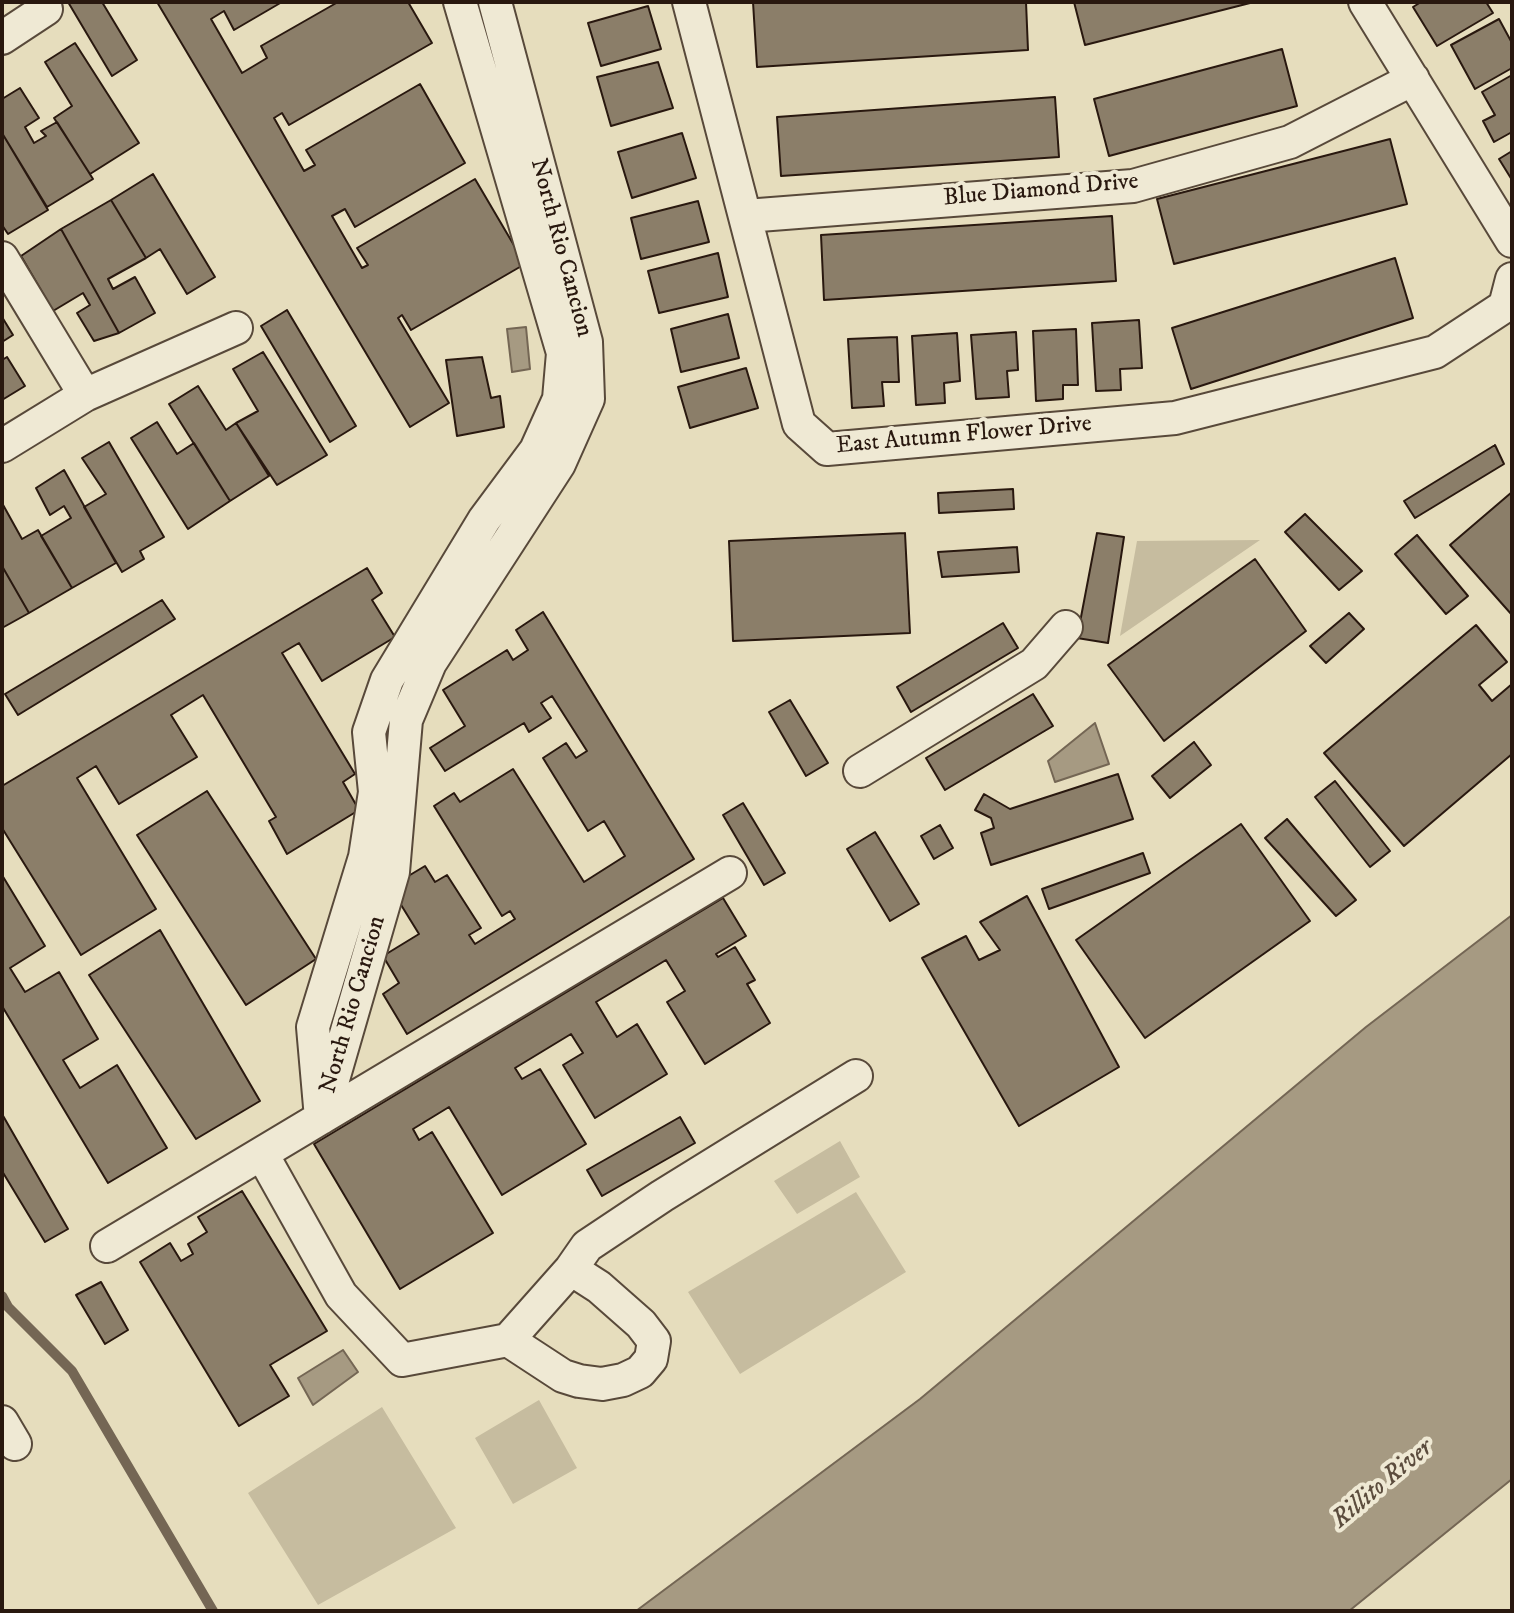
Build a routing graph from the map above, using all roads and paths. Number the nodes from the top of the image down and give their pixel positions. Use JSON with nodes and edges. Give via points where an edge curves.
{"nodes":[{"id":1,"x":460,"y":2,"type":"edge"},
{"id":2,"x":495,"y":2,"type":"edge"},
{"id":3,"x":689,"y":2,"type":"edge"},
{"id":4,"x":1365,"y":2,"type":"edge"},
{"id":5,"x":46,"y":9,"type":"dead end"},
{"id":6,"x":2,"y":38,"type":"edge"},
{"id":7,"x":1413,"y":79,"type":"junction"},
{"id":8,"x":500,"y":80,"type":"junction"},
{"id":9,"x":746,"y":216,"type":"junction"},
{"id":10,"x":1512,"y":241,"type":"edge"},
{"id":11,"x":2,"y":258,"type":"edge"},
{"id":12,"x":1508,"y":293,"type":"edge"},
{"id":13,"x":236,"y":328,"type":"dead end"},
{"id":14,"x":85,"y":395,"type":"junction"},
{"id":15,"x":2,"y":446,"type":"edge"},
{"id":16,"x":1066,"y":627,"type":"dead end"},
{"id":17,"x":860,"y":771,"type":"dead end"},
{"id":18,"x":730,"y":873,"type":"dead end"},
{"id":19,"x":856,"y":1076,"type":"dead end"},
{"id":20,"x":321,"y":1118,"type":"junction"},
{"id":21,"x":262,"y":1154,"type":"junction"},
{"id":22,"x":107,"y":1246,"type":"dead end"},
{"id":23,"x":571,"y":1269,"type":"junction"},
{"id":24,"x":508,"y":1340,"type":"junction"}],
"edges":[{"from":1,"to":8,"type":"street","name":"North Rio Cancion"},
{"from":2,"to":8,"type":"street","name":"North Rio Cancion"},
{"from":3,"to":9,"type":"street","name":"East Autumn Flower Drive"},
{"from":4,"to":7,"type":"street"},
{"from":5,"to":6,"type":"street"},
{"from":7,"to":9,"type":"street","name":"Blue Diamond Drive","via":[[1290,142],[1133,186]]},
{"from":7,"to":10,"type":"street"},
{"from":8,"to":20,"type":"street","name":"North Rio Cancion","via":[[563,353],[559,399],[536,450],[484,520],[387,680],[369,732],[375,792],[365,857],[366,909],[313,1027]]},
{"from":9,"to":12,"type":"street","name":"East Autumn Flower Drive","via":[[799,424],[827,449],[1175,418],[1435,352]]},
{"from":11,"to":14,"type":"street"},
{"from":13,"to":14,"type":"street"},
{"from":14,"to":15,"type":"street"},
{"from":16,"to":17,"type":"street","via":[[1034,664]]},
{"from":18,"to":20,"type":"street"},
{"from":19,"to":23,"type":"street","via":[[587,1246]]},
{"from":20,"to":21,"type":"street"},
{"from":21,"to":22,"type":"street"},
{"from":21,"to":24,"type":"street","via":[[341,1295],[402,1360]]},
{"from":23,"to":24,"type":"street"},
{"from":23,"to":24,"type":"street","via":[[599,1287],[654,1341],[651,1359],[640,1372],[602,1384],[579,1381]]}]}
